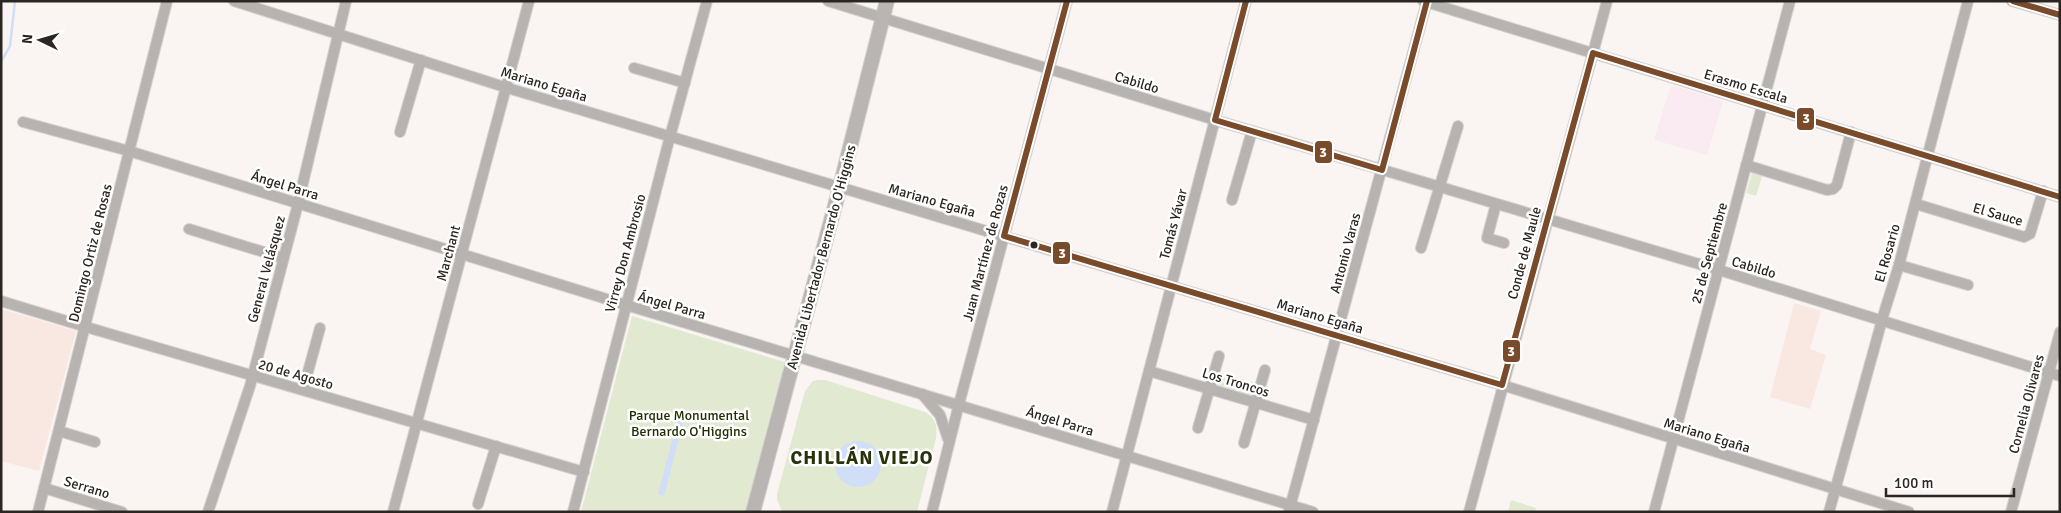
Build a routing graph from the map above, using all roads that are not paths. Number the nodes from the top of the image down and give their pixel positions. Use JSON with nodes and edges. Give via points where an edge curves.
{"nodes":[{"id":1,"x":167,"y":1,"type":"edge"},
{"id":2,"x":234,"y":1,"type":"edge"},
{"id":3,"x":346,"y":1,"type":"edge"},
{"id":4,"x":529,"y":1,"type":"edge"},
{"id":5,"x":707,"y":1,"type":"edge"},
{"id":6,"x":828,"y":1,"type":"edge"},
{"id":7,"x":887,"y":1,"type":"edge"},
{"id":8,"x":1067,"y":1,"type":"edge"},
{"id":9,"x":1246,"y":1,"type":"edge"},
{"id":10,"x":1607,"y":1,"type":"edge"},
{"id":11,"x":1790,"y":1,"type":"edge"},
{"id":12,"x":1968,"y":1,"type":"edge"},
{"id":13,"x":2012,"y":1,"type":"edge"},
{"id":14,"x":1426,"y":2,"type":"edge"},
{"id":15,"x":2060,"y":15,"type":"edge"},
{"id":16,"x":883,"y":18,"type":"junction"},
{"id":17,"x":340,"y":34,"type":"junction"},
{"id":18,"x":1593,"y":53,"type":"junction"},
{"id":19,"x":421,"y":60,"type":"junction"},
{"id":20,"x":634,"y":68,"type":"dead end"},
{"id":21,"x":1048,"y":69,"type":"junction"},
{"id":22,"x":685,"y":83,"type":"junction"},
{"id":23,"x":506,"y":88,"type":"junction"},
{"id":24,"x":1762,"y":105,"type":"junction"},
{"id":25,"x":1215,"y":120,"type":"junction"},
{"id":26,"x":23,"y":122,"type":"dead end"},
{"id":27,"x":1458,"y":126,"type":"dead end"},
{"id":28,"x":1252,"y":131,"type":"junction"},
{"id":29,"x":400,"y":132,"type":"dead end"},
{"id":30,"x":1851,"y":132,"type":"junction"},
{"id":31,"x":670,"y":136,"type":"junction"},
{"id":32,"x":129,"y":152,"type":"junction"},
{"id":33,"x":1928,"y":156,"type":"junction"},
{"id":34,"x":1746,"y":165,"type":"junction"},
{"id":35,"x":1382,"y":170,"type":"junction"},
{"id":36,"x":840,"y":187,"type":"junction"},
{"id":37,"x":1440,"y":187,"type":"junction"},
{"id":38,"x":2043,"y":191,"type":"junction"},
{"id":39,"x":2060,"y":196,"type":"edge"},
{"id":40,"x":1232,"y":200,"type":"dead end"},
{"id":41,"x":298,"y":204,"type":"junction"},
{"id":42,"x":1496,"y":204,"type":"junction"},
{"id":43,"x":1916,"y":204,"type":"junction"},
{"id":44,"x":1547,"y":219,"type":"junction"},
{"id":45,"x":189,"y":228,"type":"dead end"},
{"id":46,"x":1004,"y":236,"type":"junction"},
{"id":47,"x":1504,"y":243,"type":"dead end"},
{"id":48,"x":1421,"y":248,"type":"dead end"},
{"id":49,"x":462,"y":254,"type":"junction"},
{"id":50,"x":284,"y":258,"type":"junction"},
{"id":51,"x":1899,"y":265,"type":"junction"},
{"id":52,"x":1719,"y":270,"type":"junction"},
{"id":53,"x":1968,"y":285,"type":"dead end"},
{"id":54,"x":1171,"y":286,"type":"junction"},
{"id":55,"x":1,"y":301,"type":"edge"},
{"id":56,"x":626,"y":305,"type":"junction"},
{"id":57,"x":1882,"y":321,"type":"junction"},
{"id":58,"x":86,"y":327,"type":"junction"},
{"id":59,"x":320,"y":328,"type":"dead end"},
{"id":60,"x":2060,"y":332,"type":"edge"},
{"id":61,"x":1337,"y":336,"type":"junction"},
{"id":62,"x":795,"y":356,"type":"junction"},
{"id":63,"x":1219,"y":356,"type":"dead end"},
{"id":64,"x":1149,"y":370,"type":"junction"},
{"id":65,"x":1265,"y":370,"type":"dead end"},
{"id":66,"x":2048,"y":372,"type":"junction"},
{"id":67,"x":252,"y":376,"type":"junction"},
{"id":68,"x":2060,"y":376,"type":"edge"},
{"id":69,"x":1502,"y":385,"type":"junction"},
{"id":70,"x":1210,"y":389,"type":"junction"},
{"id":71,"x":303,"y":390,"type":"junction"},
{"id":72,"x":922,"y":393,"type":"junction"},
{"id":73,"x":1256,"y":403,"type":"junction"},
{"id":74,"x":958,"y":404,"type":"junction"},
{"id":75,"x":1314,"y":420,"type":"junction"},
{"id":76,"x":417,"y":422,"type":"junction"},
{"id":77,"x":1198,"y":428,"type":"dead end"},
{"id":78,"x":59,"y":431,"type":"junction"},
{"id":79,"x":1674,"y":439,"type":"junction"},
{"id":80,"x":94,"y":442,"type":"dead end"},
{"id":81,"x":949,"y":442,"type":"junction"},
{"id":82,"x":1244,"y":444,"type":"dead end"},
{"id":83,"x":496,"y":446,"type":"junction"},
{"id":84,"x":1127,"y":456,"type":"junction"},
{"id":85,"x":584,"y":472,"type":"junction"},
{"id":86,"x":44,"y":488,"type":"junction"},
{"id":87,"x":1835,"y":488,"type":"junction"},
{"id":88,"x":478,"y":504,"type":"dead end"},
{"id":89,"x":1290,"y":508,"type":"edge"},
{"id":90,"x":38,"y":512,"type":"edge"},
{"id":91,"x":122,"y":512,"type":"edge"},
{"id":92,"x":208,"y":512,"type":"edge"},
{"id":93,"x":393,"y":512,"type":"edge"},
{"id":94,"x":574,"y":512,"type":"edge"},
{"id":95,"x":753,"y":512,"type":"edge"},
{"id":96,"x":932,"y":512,"type":"edge"},
{"id":97,"x":1112,"y":512,"type":"edge"},
{"id":98,"x":1313,"y":512,"type":"edge"},
{"id":99,"x":1469,"y":512,"type":"edge"},
{"id":100,"x":1654,"y":512,"type":"edge"},
{"id":101,"x":1829,"y":512,"type":"edge"},
{"id":102,"x":1909,"y":512,"type":"edge"},
{"id":103,"x":2011,"y":512,"type":"edge"}],
"edges":[{"from":1,"to":32,"type":"street","name":"Domingo Ortiz de Rosas"},
{"from":2,"to":17,"type":"street","name":"Mariano Egaña"},
{"from":3,"to":17,"type":"street","name":"General Velásquez"},
{"from":4,"to":23,"type":"street","name":"Marchant"},
{"from":5,"to":22,"type":"street","name":"Virrey Don Ambrosio"},
{"from":6,"to":16,"type":"street","name":"Cabildo"},
{"from":7,"to":16,"type":"main road","name":"Avenida Libertador Bernardo O'Higgins"},
{"from":8,"to":21,"type":"street","name":"Juan Martínez de Rozas"},
{"from":9,"to":25,"type":"street","name":"Tomás Yávar"},
{"from":10,"to":18,"type":"street","name":"Conde de Maule"},
{"from":11,"to":24,"type":"street","name":"25 de Septiembre"},
{"from":12,"to":33,"type":"street","name":"El Rosario"},
{"from":13,"to":15,"type":"street"},
{"from":14,"to":18,"type":"street","name":"Erasmo Escala"},
{"from":14,"to":35,"type":"street","name":"Antonio Varas"},
{"from":16,"to":21,"type":"street","name":"Cabildo"},
{"from":16,"to":36,"type":"main road","name":"Avenida Libertador Bernardo O'Higgins"},
{"from":17,"to":19,"type":"street","name":"Mariano Egaña"},
{"from":17,"to":41,"type":"street","name":"General Velásquez"},
{"from":18,"to":24,"type":"street","name":"Erasmo Escala"},
{"from":18,"to":44,"type":"street","name":"Conde de Maule"},
{"from":19,"to":23,"type":"street","name":"Mariano Egaña"},
{"from":19,"to":29,"type":"street"},
{"from":20,"to":22,"type":"street"},
{"from":21,"to":25,"type":"street","name":"Cabildo"},
{"from":21,"to":46,"type":"street","name":"Juan Martínez de Rozas"},
{"from":22,"to":31,"type":"street","name":"Virrey Don Ambrosio"},
{"from":23,"to":31,"type":"street","name":"Mariano Egaña"},
{"from":23,"to":49,"type":"street","name":"Marchant"},
{"from":24,"to":30,"type":"street","name":"Erasmo Escala"},
{"from":24,"to":34,"type":"street","name":"25 de Septiembre"},
{"from":25,"to":28,"type":"street","name":"Cabildo"},
{"from":25,"to":54,"type":"street","name":"Tomás Yávar"},
{"from":26,"to":32,"type":"street","name":"Ángel Parra"},
{"from":27,"to":37,"type":"street"},
{"from":28,"to":35,"type":"street","name":"Cabildo"},
{"from":28,"to":40,"type":"street"},
{"from":30,"to":33,"type":"street","name":"Erasmo Escala"},
{"from":30,"to":34,"type":"street","via":[[1837,185],[1833,189],[1827,190]]},
{"from":31,"to":36,"type":"street","name":"Mariano Egaña"},
{"from":31,"to":56,"type":"street","name":"Virrey Don Ambrosio"},
{"from":32,"to":41,"type":"street","name":"Ángel Parra"},
{"from":32,"to":58,"type":"street","name":"Domingo Ortiz de Rosas"},
{"from":33,"to":38,"type":"street","name":"Erasmo Escala"},
{"from":33,"to":43,"type":"street","name":"El Rosario"},
{"from":34,"to":52,"type":"street","name":"25 de Septiembre"},
{"from":35,"to":37,"type":"street","name":"Cabildo"},
{"from":35,"to":61,"type":"street","name":"Antonio Varas"},
{"from":36,"to":46,"type":"street","name":"Mariano Egaña"},
{"from":36,"to":62,"type":"main road","name":"Avenida Libertador Bernardo O'Higgins"},
{"from":37,"to":42,"type":"street","name":"Cabildo"},
{"from":37,"to":48,"type":"street"},
{"from":38,"to":39,"type":"street","name":"Erasmo Escala"},
{"from":38,"to":43,"type":"street","name":"El Sauce","via":[[2030,234],[2024,237]]},
{"from":41,"to":49,"type":"street","name":"Ángel Parra"},
{"from":41,"to":50,"type":"street","name":"General Velásquez"},
{"from":42,"to":44,"type":"street","name":"Cabildo"},
{"from":42,"to":47,"type":"street","via":[[1487,238]]},
{"from":43,"to":51,"type":"street","name":"El Rosario"},
{"from":44,"to":52,"type":"street","name":"Cabildo"},
{"from":44,"to":69,"type":"street","name":"Conde de Maule"},
{"from":45,"to":50,"type":"street"},
{"from":46,"to":54,"type":"street","name":"Mariano Egaña"},
{"from":46,"to":74,"type":"street","name":"Juan Martínez de Rozas"},
{"from":49,"to":56,"type":"street","name":"Ángel Parra"},
{"from":49,"to":76,"type":"street","name":"Marchant"},
{"from":50,"to":67,"type":"street","name":"General Velásquez"},
{"from":51,"to":53,"type":"street"},
{"from":51,"to":57,"type":"street","name":"El Rosario"},
{"from":52,"to":57,"type":"street","name":"Cabildo"},
{"from":52,"to":79,"type":"street","name":"25 de Septiembre"},
{"from":54,"to":61,"type":"street","name":"Mariano Egaña"},
{"from":54,"to":64,"type":"street","name":"Tomás Yávar"},
{"from":55,"to":58,"type":"street","name":"20 de Agosto"},
{"from":56,"to":62,"type":"street","name":"Ángel Parra"},
{"from":56,"to":85,"type":"street","name":"Virrey Don Ambrosio"},
{"from":57,"to":66,"type":"street","name":"Cabildo"},
{"from":57,"to":87,"type":"street","name":"El Rosario"},
{"from":58,"to":67,"type":"street","name":"20 de Agosto"},
{"from":58,"to":78,"type":"street","name":"Domingo Ortiz de Rosas"},
{"from":59,"to":71,"type":"street"},
{"from":60,"to":66,"type":"street","name":"Cornelia Olivares"},
{"from":61,"to":69,"type":"street","name":"Mariano Egaña"},
{"from":61,"to":75,"type":"street","name":"Antonio Varas"},
{"from":62,"to":72,"type":"street","name":"Ángel Parra"},
{"from":62,"to":95,"type":"main road","name":"Avenida Libertador Bernardo O'Higgins"},
{"from":63,"to":70,"type":"street"},
{"from":64,"to":70,"type":"street","name":"Los Troncos"},
{"from":64,"to":84,"type":"street","name":"Tomás Yávar"},
{"from":65,"to":73,"type":"street"},
{"from":66,"to":68,"type":"street","name":"Cabildo"},
{"from":66,"to":103,"type":"street","name":"Cornelia Olivares"},
{"from":67,"to":71,"type":"street","name":"20 de Agosto"},
{"from":67,"to":92,"type":"street","name":"General Velásquez"},
{"from":69,"to":79,"type":"street","name":"Mariano Egaña"},
{"from":69,"to":99,"type":"street","name":"Conde de Maule"},
{"from":70,"to":73,"type":"street","name":"Los Troncos"},
{"from":70,"to":77,"type":"street"},
{"from":71,"to":76,"type":"street","name":"20 de Agosto"},
{"from":72,"to":74,"type":"street","name":"Ángel Parra"},
{"from":72,"to":81,"type":"street","via":[[940,415]]},
{"from":73,"to":75,"type":"street","name":"Los Troncos"},
{"from":73,"to":82,"type":"street"},
{"from":74,"to":81,"type":"street","name":"Juan Martínez de Rozas"},
{"from":74,"to":84,"type":"street","name":"Ángel Parra"},
{"from":75,"to":89,"type":"street","name":"Antonio Varas"},
{"from":76,"to":83,"type":"street","name":"20 de Agosto"},
{"from":76,"to":93,"type":"street","name":"Marchant"},
{"from":78,"to":80,"type":"street"},
{"from":78,"to":86,"type":"street","name":"Domingo Ortiz de Rosas"},
{"from":79,"to":87,"type":"street","name":"Mariano Egaña"},
{"from":79,"to":100,"type":"street","name":"25 de Septiembre"},
{"from":81,"to":96,"type":"street","name":"Juan Martínez de Rozas"},
{"from":83,"to":85,"type":"street","name":"20 de Agosto"},
{"from":83,"to":88,"type":"street"},
{"from":84,"to":89,"type":"street","name":"Ángel Parra"},
{"from":84,"to":97,"type":"street","name":"Tomás Yávar"},
{"from":85,"to":94,"type":"street","name":"Virrey Don Ambrosio"},
{"from":86,"to":90,"type":"street","name":"Domingo Ortiz de Rosas"},
{"from":86,"to":91,"type":"street","name":"Serrano"},
{"from":87,"to":101,"type":"street","name":"El Rosario"},
{"from":87,"to":102,"type":"street","name":"Mariano Egaña"},
{"from":89,"to":98,"type":"street","name":"Ángel Parra"}]}
